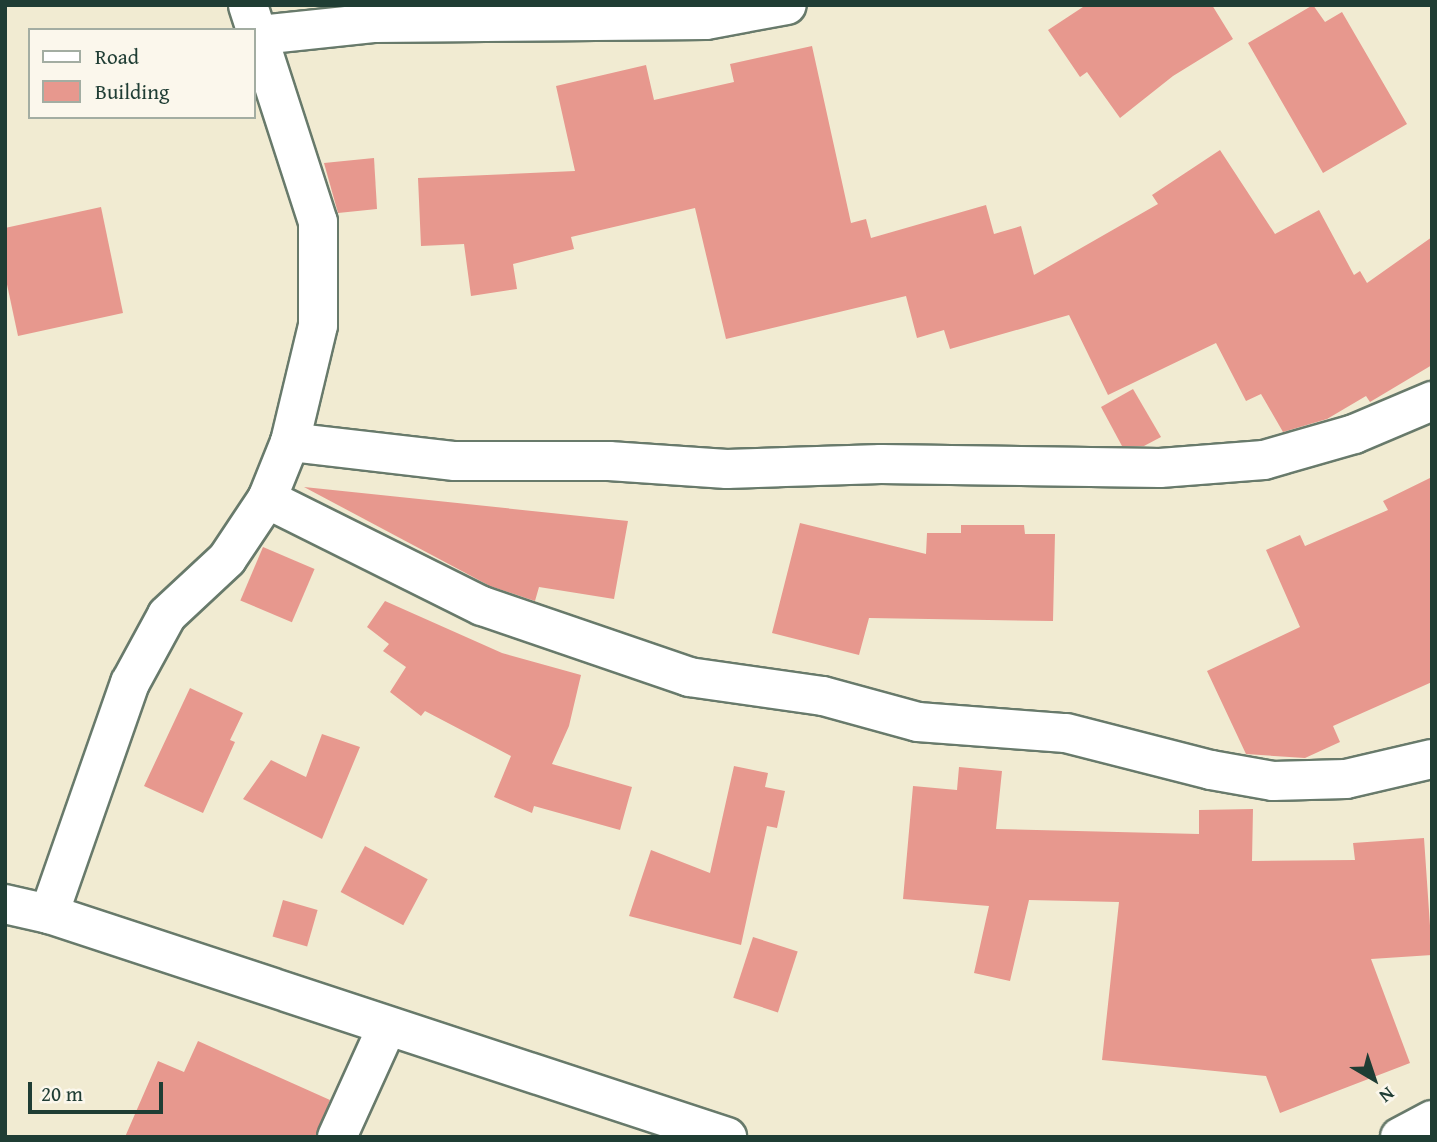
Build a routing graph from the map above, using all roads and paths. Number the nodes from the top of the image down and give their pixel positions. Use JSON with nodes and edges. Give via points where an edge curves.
{"nodes":[{"id":1,"x":787,"y":5,"type":"edge"},
{"id":2,"x":254,"y":20,"type":"edge"},
{"id":3,"x":1432,"y":401,"type":"edge"},
{"id":4,"x":290,"y":442,"type":"junction"},
{"id":5,"x":267,"y":499,"type":"junction"},
{"id":6,"x":1432,"y":760,"type":"edge"},
{"id":7,"x":5,"y":904,"type":"edge"},
{"id":8,"x":49,"y":914,"type":"junction"},
{"id":9,"x":387,"y":1027,"type":"junction"},
{"id":10,"x":1432,"y":1120,"type":"edge"},
{"id":11,"x":337,"y":1137,"type":"edge"},
{"id":12,"x":727,"y":1137,"type":"edge"},
{"id":13,"x":1400,"y":1137,"type":"edge"}],
"edges":[{"from":1,"to":2,"type":"street","via":[[706,20]]},
{"from":2,"to":4,"type":"street","via":[[318,222],[318,325]]},
{"from":3,"to":4,"type":"street","via":[[1354,434],[1264,460],[1160,468],[881,464],[727,468],[609,461],[455,461]]},
{"from":4,"to":5,"type":"street"},
{"from":5,"to":6,"type":"street","via":[[482,606],[689,677],[823,696],[918,722],[1066,733],[1211,770],[1273,780],[1346,779]]},
{"from":5,"to":8,"type":"street","via":[[227,559],[167,615],[130,684]]},
{"from":7,"to":8,"type":"street"},
{"from":8,"to":9,"type":"street"},
{"from":9,"to":11,"type":"street"},
{"from":9,"to":12,"type":"street"},
{"from":10,"to":13,"type":"street"}]}
